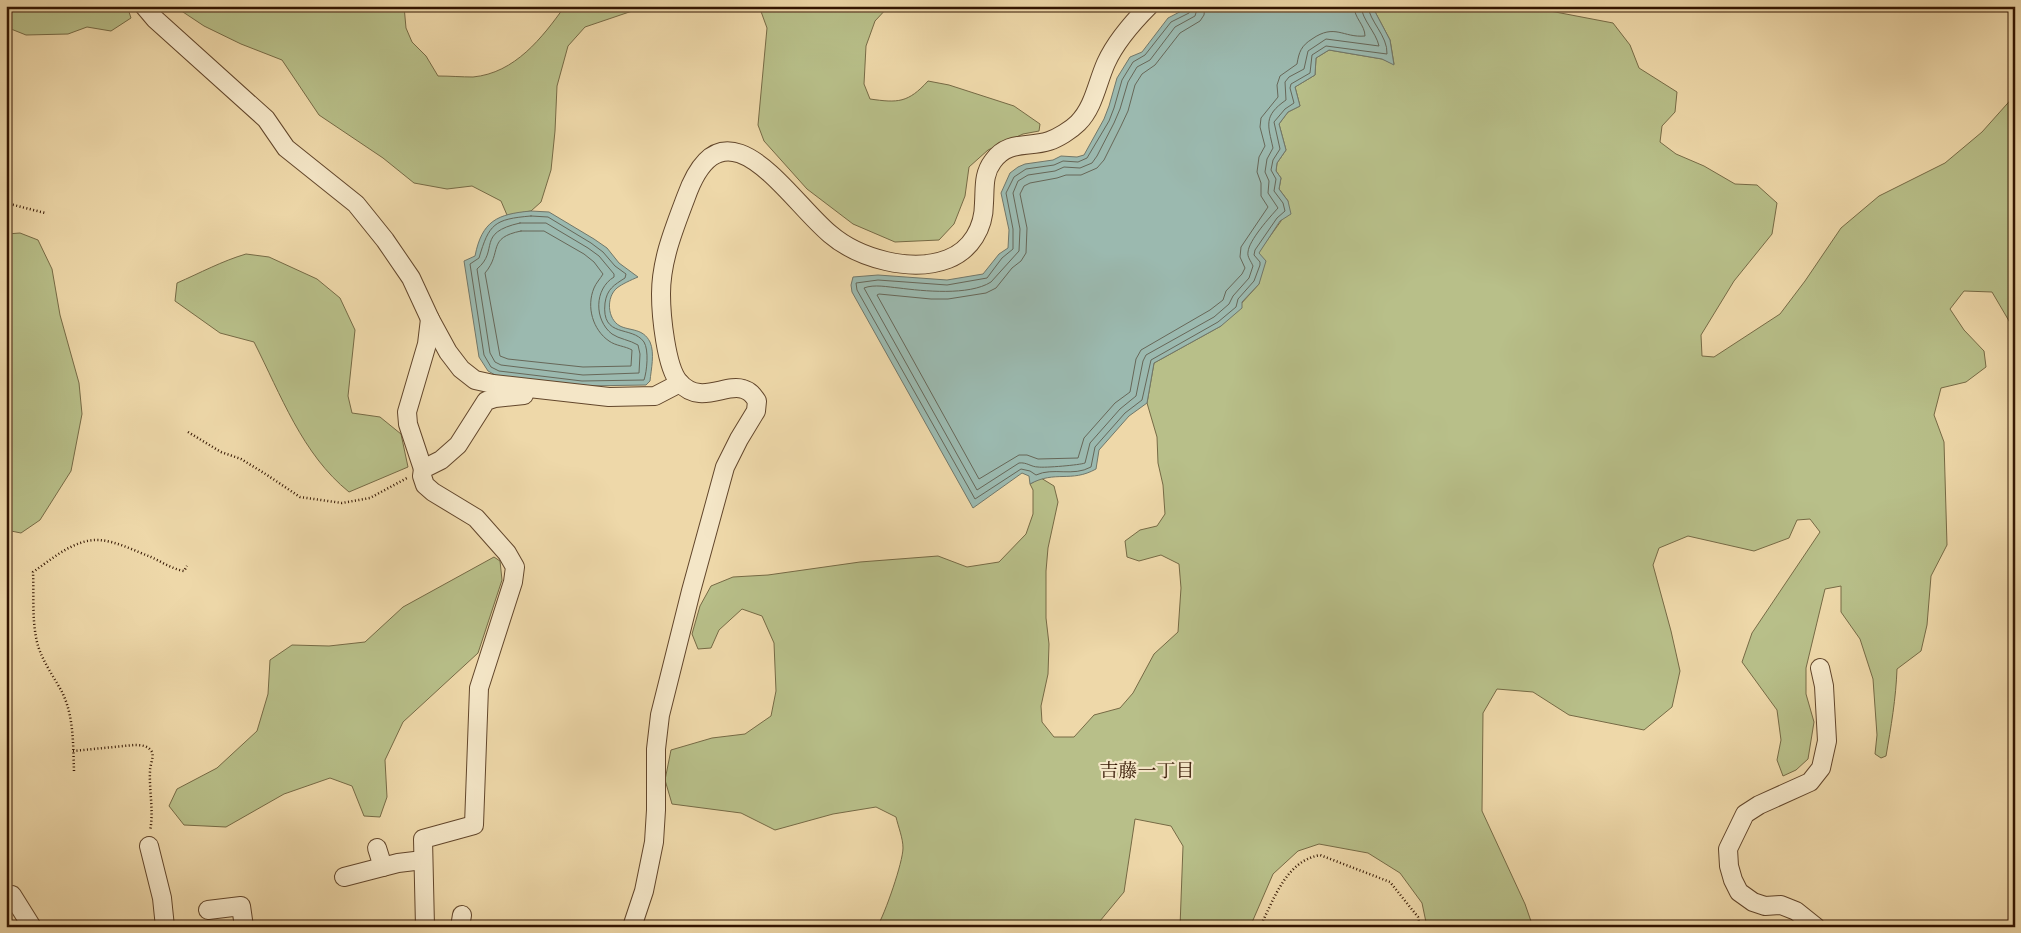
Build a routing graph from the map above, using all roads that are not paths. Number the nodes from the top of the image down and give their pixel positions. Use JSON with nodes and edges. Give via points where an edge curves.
{"nodes":[{"id":1,"x":144,"y":6,"type":"edge"},
{"id":2,"x":1149,"y":6,"type":"edge"},
{"id":3,"x":430,"y":319,"type":"junction"},
{"id":4,"x":680,"y":383,"type":"junction"},
{"id":5,"x":543,"y":389,"type":"junction"},
{"id":6,"x":423,"y":469,"type":"junction"},
{"id":7,"x":1820,"y":668,"type":"dead end"},
{"id":8,"x":149,"y":846,"type":"road end"},
{"id":9,"x":377,"y":848,"type":"dead end"},
{"id":10,"x":423,"y":860,"type":"junction"},
{"id":11,"x":383,"y":867,"type":"junction"},
{"id":12,"x":344,"y":877,"type":"dead end"},
{"id":13,"x":12,"y":895,"type":"dead end"},
{"id":14,"x":208,"y":910,"type":"dead end"},
{"id":15,"x":14,"y":913,"type":"edge"},
{"id":16,"x":32,"y":927,"type":"edge"},
{"id":17,"x":164,"y":927,"type":"edge"},
{"id":18,"x":244,"y":927,"type":"edge"},
{"id":19,"x":424,"y":927,"type":"edge"},
{"id":20,"x":632,"y":927,"type":"edge"},
{"id":21,"x":1816,"y":927,"type":"edge"}],
"edges":[{"from":1,"to":3,"type":"street","via":[[266,119],[286,148],[356,204],[411,278]]},
{"from":2,"to":4,"type":"street","via":[[1114,47],[1086,112],[1077,124],[1049,141],[1018,144],[1002,151],[992,162],[986,175],[982,220],[977,234],[968,247],[946,260],[933,264],[901,263],[858,252],[831,235],[759,163],[748,156],[721,152],[708,158],[692,178],[663,270],[662,318],[670,358]]},
{"from":3,"to":5,"type":"street","via":[[448,352],[475,380]]},
{"from":3,"to":6,"type":"street","via":[[427,344],[407,412]]},
{"from":4,"to":5,"type":"street","via":[[655,396],[609,397]]},
{"from":4,"to":20,"type":"street","via":[[704,394],[741,388],[751,392],[757,400],[756,411],[725,467],[660,715],[654,842],[644,891]]},
{"from":5,"to":6,"type":"street","via":[[536,394],[486,401],[458,445],[441,460]]},
{"from":6,"to":10,"type":"street","via":[[425,485],[476,518],[515,567],[479,688],[474,826],[423,839]]},
{"from":7,"to":21,"type":"street","via":[[1827,742],[1821,768],[1810,782],[1745,814],[1728,849],[1729,866],[1739,892],[1765,906],[1781,906],[1796,911]]},
{"from":8,"to":17,"type":"street","via":[[162,898]]},
{"from":9,"to":11,"type":"street"},
{"from":10,"to":11,"type":"street"},
{"from":10,"to":19,"type":"street"},
{"from":11,"to":12,"type":"street"},
{"from":13,"to":15,"type":"street"},
{"from":14,"to":18,"type":"street","via":[[241,906]]},
{"from":15,"to":16,"type":"street"}]}
